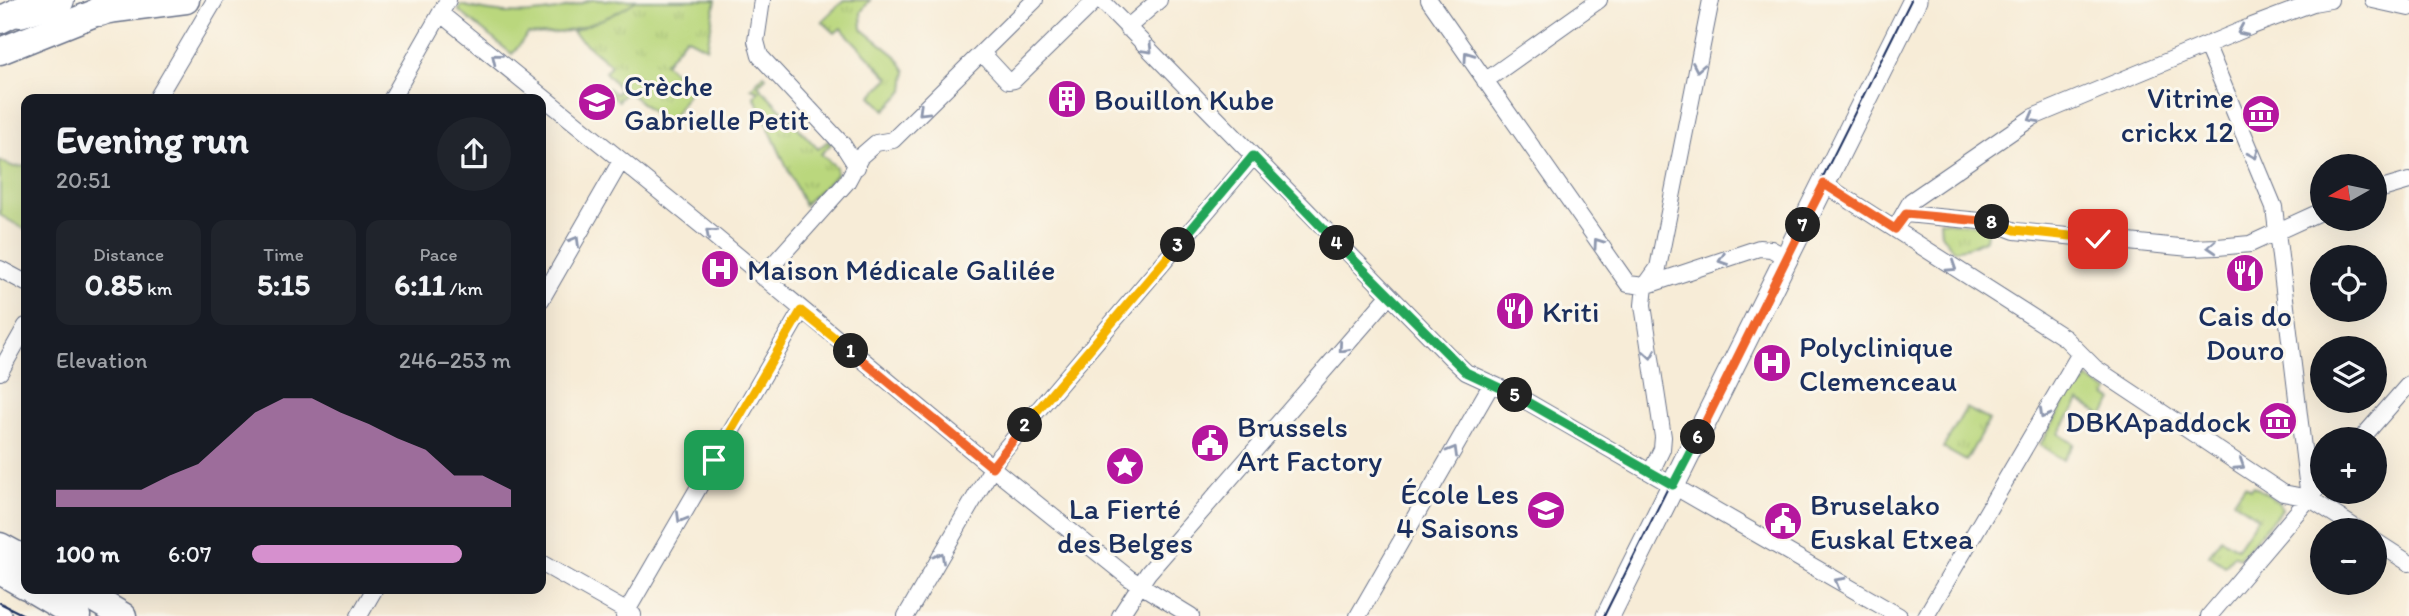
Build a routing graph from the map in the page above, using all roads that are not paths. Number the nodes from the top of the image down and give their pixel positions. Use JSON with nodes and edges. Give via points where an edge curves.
{"nodes":[{"id":1,"x":59,"y":0,"type":"edge"},
{"id":2,"x":186,"y":0,"type":"edge"},
{"id":3,"x":215,"y":0,"type":"edge"},
{"id":4,"x":762,"y":0,"type":"edge"},
{"id":5,"x":1035,"y":0,"type":"edge"},
{"id":6,"x":1098,"y":0,"type":"edge"},
{"id":7,"x":1158,"y":0,"type":"edge"},
{"id":8,"x":1429,"y":0,"type":"edge"},
{"id":9,"x":1599,"y":0,"type":"edge"},
{"id":10,"x":1711,"y":0,"type":"edge"},
{"id":11,"x":1915,"y":0,"type":"edge"},
{"id":12,"x":2330,"y":0,"type":"edge"},
{"id":13,"x":2373,"y":0,"type":"edge"},
{"id":14,"x":113,"y":5,"type":"edge"},
{"id":15,"x":445,"y":7,"type":"edge"},
{"id":16,"x":2409,"y":8,"type":"edge"},
{"id":17,"x":20,"y":10,"type":"edge"},
{"id":18,"x":1127,"y":28,"type":"junction"},
{"id":19,"x":2207,"y":46,"type":"junction"},
{"id":20,"x":0,"y":51,"type":"edge"},
{"id":21,"x":982,"y":53,"type":"junction"},
{"id":22,"x":1485,"y":80,"type":"junction"},
{"id":23,"x":160,"y":94,"type":"edge"},
{"id":24,"x":394,"y":94,"type":"edge"},
{"id":25,"x":544,"y":94,"type":"edge"},
{"id":26,"x":546,"y":95,"type":"edge"},
{"id":27,"x":1253,"y":156,"type":"junction"},
{"id":28,"x":621,"y":161,"type":"junction"},
{"id":29,"x":857,"y":167,"type":"junction"},
{"id":30,"x":2409,"y":181,"type":"edge"},
{"id":31,"x":1824,"y":184,"type":"junction"},
{"id":32,"x":2387,"y":187,"type":"edge"},
{"id":33,"x":1906,"y":214,"type":"junction"},
{"id":34,"x":2310,"y":216,"type":"edge"},
{"id":35,"x":1895,"y":229,"type":"junction"},
{"id":36,"x":2276,"y":230,"type":"junction"},
{"id":37,"x":1787,"y":258,"type":"junction"},
{"id":38,"x":0,"y":269,"type":"edge"},
{"id":39,"x":762,"y":277,"type":"junction"},
{"id":40,"x":21,"y":280,"type":"edge"},
{"id":41,"x":1645,"y":286,"type":"junction"},
{"id":42,"x":546,"y":291,"type":"edge"},
{"id":43,"x":1388,"y":297,"type":"junction"},
{"id":44,"x":801,"y":311,"type":"junction"},
{"id":45,"x":21,"y":335,"type":"edge"},
{"id":46,"x":2079,"y":355,"type":"junction"},
{"id":47,"x":0,"y":372,"type":"edge"},
{"id":48,"x":2409,"y":384,"type":"edge"},
{"id":49,"x":1491,"y":385,"type":"junction"},
{"id":50,"x":2371,"y":427,"type":"edge"},
{"id":51,"x":992,"y":467,"type":"junction"},
{"id":52,"x":1651,"y":472,"type":"junction"},
{"id":53,"x":1673,"y":485,"type":"junction"},
{"id":54,"x":2309,"y":498,"type":"junction"},
{"id":55,"x":2340,"y":518,"type":"edge"},
{"id":56,"x":0,"y":546,"type":"edge"},
{"id":57,"x":2387,"y":549,"type":"edge"},
{"id":58,"x":21,"y":557,"type":"edge"},
{"id":59,"x":2409,"y":563,"type":"edge"},
{"id":60,"x":546,"y":567,"type":"edge"},
{"id":61,"x":0,"y":571,"type":"edge"},
{"id":62,"x":21,"y":583,"type":"edge"},
{"id":63,"x":1139,"y":585,"type":"junction"},
{"id":64,"x":40,"y":594,"type":"edge"},
{"id":65,"x":372,"y":594,"type":"edge"},
{"id":66,"x":94,"y":599,"type":"edge"},
{"id":67,"x":0,"y":611,"type":"edge"},
{"id":68,"x":628,"y":615,"type":"edge"},
{"id":69,"x":4,"y":616,"type":"edge"},
{"id":70,"x":77,"y":616,"type":"edge"},
{"id":71,"x":123,"y":616,"type":"edge"},
{"id":72,"x":359,"y":616,"type":"edge"},
{"id":73,"x":906,"y":616,"type":"edge"},
{"id":74,"x":1120,"y":616,"type":"edge"},
{"id":75,"x":1191,"y":616,"type":"edge"},
{"id":76,"x":1358,"y":616,"type":"edge"},
{"id":77,"x":1608,"y":616,"type":"edge"},
{"id":78,"x":1899,"y":616,"type":"edge"},
{"id":79,"x":1926,"y":616,"type":"edge"},
{"id":80,"x":2209,"y":616,"type":"edge"}],
"edges":[{"from":1,"to":17,"type":"highway"},
{"from":2,"to":14,"type":"main road"},
{"from":3,"to":23,"type":"street"},
{"from":4,"to":29,"type":"street","via":[[756,41],[760,56],[843,145]]},
{"from":5,"to":21,"type":"street"},
{"from":6,"to":18,"type":"street"},
{"from":6,"to":21,"type":"street","via":[[1014,80],[1008,81]]},
{"from":7,"to":18,"type":"street"},
{"from":22,"to":8,"type":"street","one_way":true},
{"from":9,"to":22,"type":"street"},
{"from":10,"to":41,"type":"street","one_way":true,"via":[[1658,268]]},
{"from":11,"to":31,"type":"main road"},
{"from":12,"to":19,"type":"street","one_way":true},
{"from":13,"to":16,"type":"street"},
{"from":14,"to":20,"type":"main road"},
{"from":15,"to":24,"type":"street"},
{"from":25,"to":15,"type":"street","one_way":true},
{"from":18,"to":27,"type":"street","one_way":true},
{"from":19,"to":33,"type":"street","one_way":true,"via":[[2033,117],[1911,201]]},
{"from":19,"to":36,"type":"street","one_way":true,"via":[[2271,194]]},
{"from":21,"to":29,"type":"street","one_way":true,"via":[[893,140],[870,147]]},
{"from":41,"to":22,"type":"street","one_way":true,"via":[[1628,284]]},
{"from":28,"to":26,"type":"street","one_way":true},
{"from":27,"to":43,"type":"street"},
{"from":27,"to":51,"type":"street"},
{"from":39,"to":28,"type":"street","one_way":true},
{"from":42,"to":28,"type":"street","one_way":true},
{"from":29,"to":39,"type":"street"},
{"from":30,"to":32,"type":"street"},
{"from":31,"to":35,"type":"street"},
{"from":31,"to":37,"type":"main road"},
{"from":33,"to":35,"type":"street"},
{"from":36,"to":33,"type":"street","one_way":true,"via":[[2250,244],[2190,248]]},
{"from":34,"to":36,"type":"street"},
{"from":35,"to":46,"type":"street","one_way":true,"via":[[2064,338]]},
{"from":36,"to":54,"type":"street"},
{"from":37,"to":41,"type":"street","one_way":true,"via":[[1759,248]]},
{"from":37,"to":53,"type":"main road"},
{"from":38,"to":40,"type":"street"},
{"from":39,"to":44,"type":"street"},
{"from":41,"to":52,"type":"street","one_way":true,"via":[[1643,305],[1663,437]]},
{"from":43,"to":49,"type":"street","via":[[1466,372]]},
{"from":43,"to":63,"type":"street","one_way":true},
{"from":44,"to":51,"type":"street"},
{"from":44,"to":68,"type":"street","one_way":true},
{"from":45,"to":47,"type":"street"},
{"from":46,"to":54,"type":"street","one_way":true,"via":[[2283,493]]},
{"from":46,"to":79,"type":"street","one_way":true},
{"from":48,"to":50,"type":"street"},
{"from":49,"to":52,"type":"street"},
{"from":76,"to":49,"type":"street","one_way":true},
{"from":51,"to":63,"type":"street"},
{"from":73,"to":51,"type":"street","one_way":true},
{"from":52,"to":53,"type":"street"},
{"from":53,"to":77,"type":"main road"},
{"from":78,"to":53,"type":"street","one_way":true},
{"from":54,"to":55,"type":"street"},
{"from":54,"to":80,"type":"street"},
{"from":56,"to":58,"type":"main road"},
{"from":57,"to":59,"type":"street"},
{"from":60,"to":68,"type":"street"},
{"from":61,"to":62,"type":"main road"},
{"from":63,"to":74,"type":"street"},
{"from":63,"to":75,"type":"street"},
{"from":64,"to":70,"type":"main road"},
{"from":65,"to":72,"type":"street"},
{"from":66,"to":71,"type":"main road"},
{"from":67,"to":69,"type":"street"}]}
